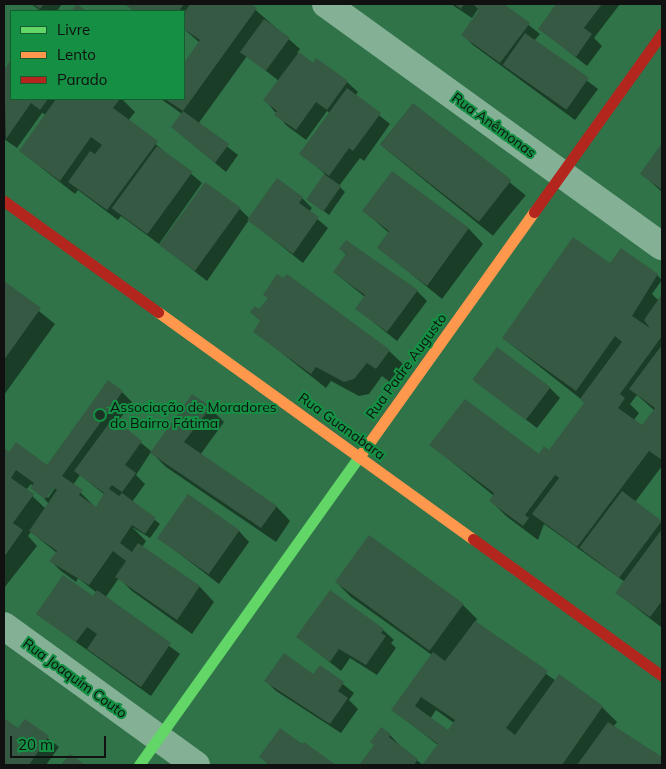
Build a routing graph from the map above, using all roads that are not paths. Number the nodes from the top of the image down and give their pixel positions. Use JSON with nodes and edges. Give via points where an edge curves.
{"nodes":[{"id":1,"x":326,"y":4,"type":"edge"},
{"id":2,"x":662,"y":33,"type":"edge"},
{"id":3,"x":562,"y":174,"type":"junction"},
{"id":4,"x":4,"y":201,"type":"edge"},
{"id":5,"x":662,"y":246,"type":"edge"},
{"id":6,"x":359,"y":457,"type":"junction"},
{"id":7,"x":4,"y":626,"type":"edge"},
{"id":8,"x":662,"y":676,"type":"edge"},
{"id":9,"x":158,"y":738,"type":"junction"},
{"id":10,"x":139,"y":765,"type":"edge"},
{"id":11,"x":196,"y":765,"type":"edge"}],
"edges":[{"from":1,"to":3,"type":"street","name":"Rua Anêmonas"},
{"from":2,"to":3,"type":"street","name":"Rua Padre Augusto"},
{"from":3,"to":5,"type":"street","name":"Rua Anêmonas"},
{"from":3,"to":6,"type":"street","name":"Rua Padre Augusto"},
{"from":4,"to":6,"type":"street","name":"Rua Guanabara"},
{"from":6,"to":8,"type":"street","name":"Rua Guanabara"},
{"from":6,"to":9,"type":"street","name":"Rua Padre Augusto"},
{"from":7,"to":9,"type":"street","name":"Rua Joaquim Couto"},
{"from":9,"to":10,"type":"street","name":"Rua Padre Augusto"},
{"from":9,"to":11,"type":"street","name":"Rua Joaquim Couto"}]}
